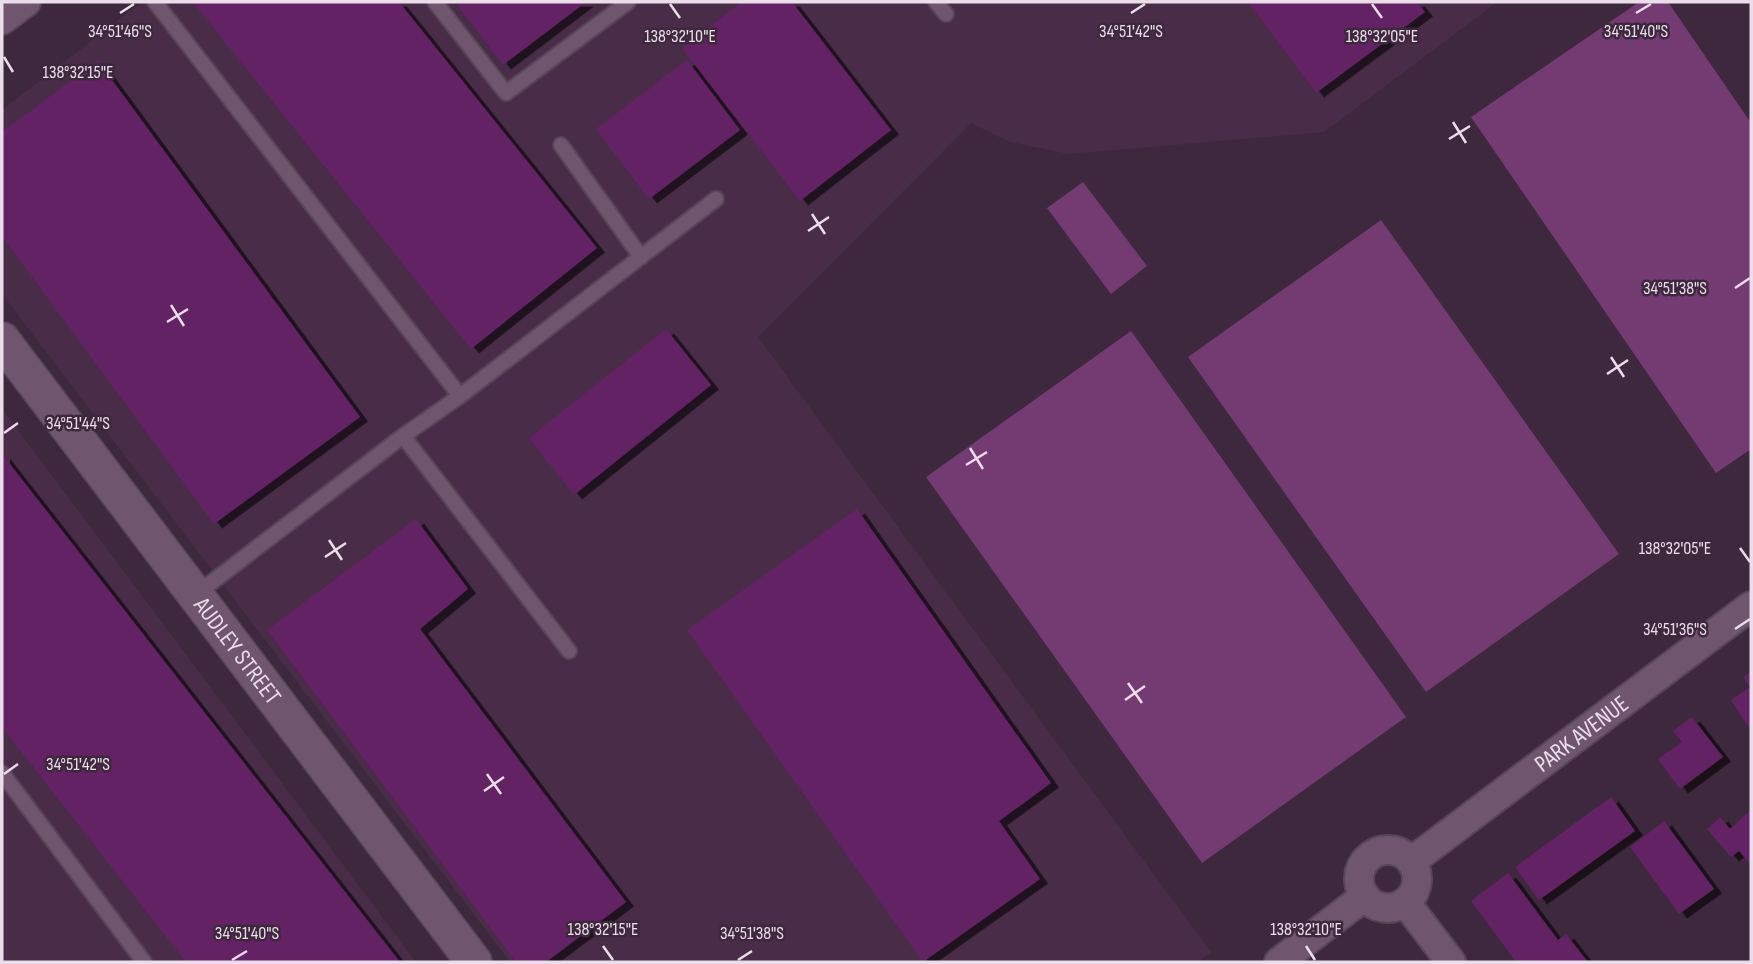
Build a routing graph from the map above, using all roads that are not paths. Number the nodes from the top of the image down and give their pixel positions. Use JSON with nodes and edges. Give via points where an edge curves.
{"nodes":[{"id":1,"x":26,"y":2,"type":"edge"},
{"id":2,"x":155,"y":2,"type":"edge"},
{"id":3,"x":435,"y":2,"type":"edge"},
{"id":4,"x":628,"y":2,"type":"edge"},
{"id":5,"x":936,"y":2,"type":"edge"},
{"id":6,"x":946,"y":15,"type":"dead end"},
{"id":7,"x":2,"y":20,"type":"edge"},
{"id":8,"x":561,"y":145,"type":"dead end"},
{"id":9,"x":716,"y":199,"type":"dead end"},
{"id":10,"x":641,"y":257,"type":"junction"},
{"id":11,"x":2,"y":340,"type":"edge"},
{"id":12,"x":460,"y":396,"type":"junction"},
{"id":13,"x":403,"y":436,"type":"junction"},
{"id":14,"x":195,"y":595,"type":"junction"},
{"id":15,"x":1751,"y":606,"type":"edge"},
{"id":16,"x":569,"y":651,"type":"dead end"},
{"id":17,"x":2,"y":773,"type":"edge"},
{"id":18,"x":1412,"y":861,"type":"junction"},
{"id":19,"x":1365,"y":896,"type":"junction"},
{"id":20,"x":1405,"y":902,"type":"junction"},
{"id":21,"x":144,"y":962,"type":"edge"},
{"id":22,"x":474,"y":962,"type":"edge"},
{"id":23,"x":1279,"y":962,"type":"edge"},
{"id":24,"x":1451,"y":962,"type":"edge"}],
"edges":[{"from":1,"to":7,"type":"street"},
{"from":2,"to":12,"type":"lane"},
{"from":3,"to":4,"type":"lane","via":[[506,93]]},
{"from":5,"to":6,"type":"lane"},
{"from":8,"to":10,"type":"lane"},
{"from":9,"to":10,"type":"lane"},
{"from":10,"to":12,"type":"lane"},
{"from":11,"to":14,"type":"street","name":"AUDLEY STREET"},
{"from":12,"to":13,"type":"lane"},
{"from":13,"to":14,"type":"lane"},
{"from":13,"to":16,"type":"lane"},
{"from":14,"to":22,"type":"street","name":"AUDLEY STREET"},
{"from":15,"to":18,"type":"street","name":"PARK AVENUE"},
{"from":17,"to":21,"type":"lane"},
{"from":18,"to":19,"type":"street","via":[[1393,850],[1371,855],[1359,874]]},
{"from":18,"to":20,"type":"street","via":[[1418,878]]},
{"from":19,"to":20,"type":"street","via":[[1387,908]]},
{"from":19,"to":23,"type":"street"},
{"from":20,"to":24,"type":"street"}]}
